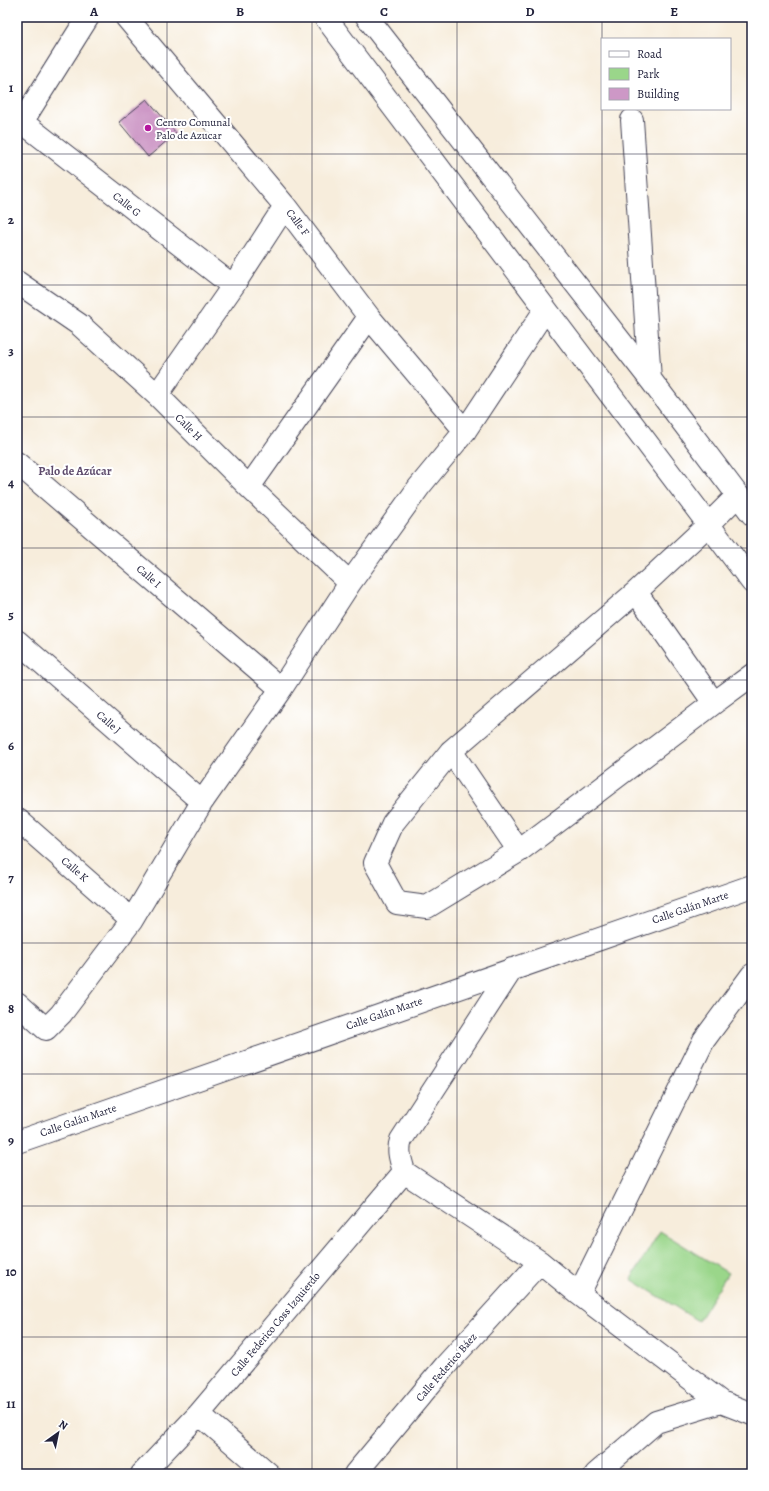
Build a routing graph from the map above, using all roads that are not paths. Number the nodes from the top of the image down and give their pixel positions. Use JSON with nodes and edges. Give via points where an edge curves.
{"nodes":[{"id":1,"x":88,"y":17,"type":"edge"},
{"id":2,"x":126,"y":17,"type":"edge"},
{"id":3,"x":325,"y":17,"type":"edge"},
{"id":4,"x":367,"y":17,"type":"edge"},
{"id":5,"x":632,"y":120,"type":"dead end"},
{"id":6,"x":19,"y":124,"type":"edge"},
{"id":7,"x":285,"y":206,"type":"junction"},
{"id":8,"x":17,"y":282,"type":"edge"},
{"id":9,"x":233,"y":286,"type":"junction"},
{"id":10,"x":545,"y":310,"type":"junction"},
{"id":11,"x":369,"y":317,"type":"junction"},
{"id":12,"x":650,"y":379,"type":"junction"},
{"id":13,"x":157,"y":396,"type":"junction"},
{"id":14,"x":465,"y":431,"type":"junction"},
{"id":15,"x":17,"y":463,"type":"edge"},
{"id":16,"x":249,"y":487,"type":"junction"},
{"id":17,"x":738,"y":495,"type":"junction"},
{"id":18,"x":752,"y":514,"type":"edge"},
{"id":19,"x":708,"y":525,"type":"junction"},
{"id":20,"x":752,"y":582,"type":"edge"},
{"id":21,"x":350,"y":583,"type":"junction"},
{"id":22,"x":636,"y":592,"type":"junction"},
{"id":23,"x":17,"y":641,"type":"edge"},
{"id":24,"x":752,"y":675,"type":"edge"},
{"id":25,"x":281,"y":689,"type":"junction"},
{"id":26,"x":714,"y":703,"type":"junction"},
{"id":27,"x":451,"y":751,"type":"junction"},
{"id":28,"x":202,"y":802,"type":"junction"},
{"id":29,"x":17,"y":819,"type":"edge"},
{"id":30,"x":519,"y":851,"type":"junction"},
{"id":31,"x":752,"y":886,"type":"edge"},
{"id":32,"x":132,"y":920,"type":"junction"},
{"id":33,"x":512,"y":969,"type":"junction"},
{"id":34,"x":752,"y":974,"type":"edge"},
{"id":35,"x":17,"y":1003,"type":"edge"},
{"id":36,"x":17,"y":1142,"type":"edge"},
{"id":37,"x":404,"y":1172,"type":"junction"},
{"id":38,"x":540,"y":1262,"type":"junction"},
{"id":39,"x":579,"y":1294,"type":"junction"},
{"id":40,"x":721,"y":1402,"type":"junction"},
{"id":41,"x":199,"y":1414,"type":"junction"},
{"id":42,"x":752,"y":1414,"type":"edge"},
{"id":43,"x":142,"y":1474,"type":"edge"},
{"id":44,"x":268,"y":1474,"type":"edge"},
{"id":45,"x":354,"y":1474,"type":"edge"},
{"id":46,"x":596,"y":1474,"type":"edge"}],
"edges":[{"from":1,"to":6,"type":"street"},
{"from":2,"to":7,"type":"street","name":"Calle F"},
{"from":3,"to":10,"type":"street"},
{"from":4,"to":12,"type":"street"},
{"from":5,"to":12,"type":"street"},
{"from":6,"to":9,"type":"street","name":"Calle G"},
{"from":7,"to":9,"type":"street"},
{"from":7,"to":11,"type":"street","name":"Calle F"},
{"from":8,"to":13,"type":"street","name":"Calle H","via":[[80,325]]},
{"from":9,"to":13,"type":"street"},
{"from":10,"to":14,"type":"street"},
{"from":10,"to":19,"type":"street"},
{"from":11,"to":14,"type":"street","name":"Calle F"},
{"from":11,"to":16,"type":"street"},
{"from":12,"to":17,"type":"street"},
{"from":13,"to":16,"type":"street","name":"Calle H"},
{"from":14,"to":21,"type":"street","via":[[419,487]]},
{"from":15,"to":25,"type":"street","name":"Calle I"},
{"from":16,"to":21,"type":"street","name":"Calle H"},
{"from":17,"to":18,"type":"street"},
{"from":17,"to":19,"type":"street"},
{"from":19,"to":20,"type":"street"},
{"from":19,"to":22,"type":"street"},
{"from":21,"to":25,"type":"street"},
{"from":22,"to":26,"type":"street"},
{"from":22,"to":27,"type":"street"},
{"from":23,"to":28,"type":"street","name":"Calle J"},
{"from":24,"to":26,"type":"street"},
{"from":25,"to":28,"type":"street"},
{"from":26,"to":30,"type":"street"},
{"from":27,"to":30,"type":"street"},
{"from":27,"to":30,"type":"street","via":[[393,824],[375,863],[397,903],[427,906]]},
{"from":28,"to":32,"type":"street"},
{"from":29,"to":32,"type":"street","name":"Calle K"},
{"from":31,"to":33,"type":"street","name":"Calle Galán Marte"},
{"from":32,"to":35,"type":"street","via":[[62,1014],[46,1028]]},
{"from":33,"to":36,"type":"street","name":"Calle Galán Marte"},
{"from":33,"to":37,"type":"street","via":[[401,1140],[398,1148]]},
{"from":34,"to":39,"type":"street","via":[[704,1040]]},
{"from":37,"to":38,"type":"street"},
{"from":37,"to":41,"type":"street","name":"Calle Federico Coss Izquierdo"},
{"from":38,"to":39,"type":"street"},
{"from":38,"to":45,"type":"street","name":"Calle Federico Báez","via":[[446,1365]]},
{"from":39,"to":40,"type":"street"},
{"from":40,"to":42,"type":"street"},
{"from":40,"to":46,"type":"street","via":[[656,1422]]},
{"from":41,"to":43,"type":"street","name":"Calle Federico Coss Izquierdo"},
{"from":41,"to":44,"type":"street"}]}
